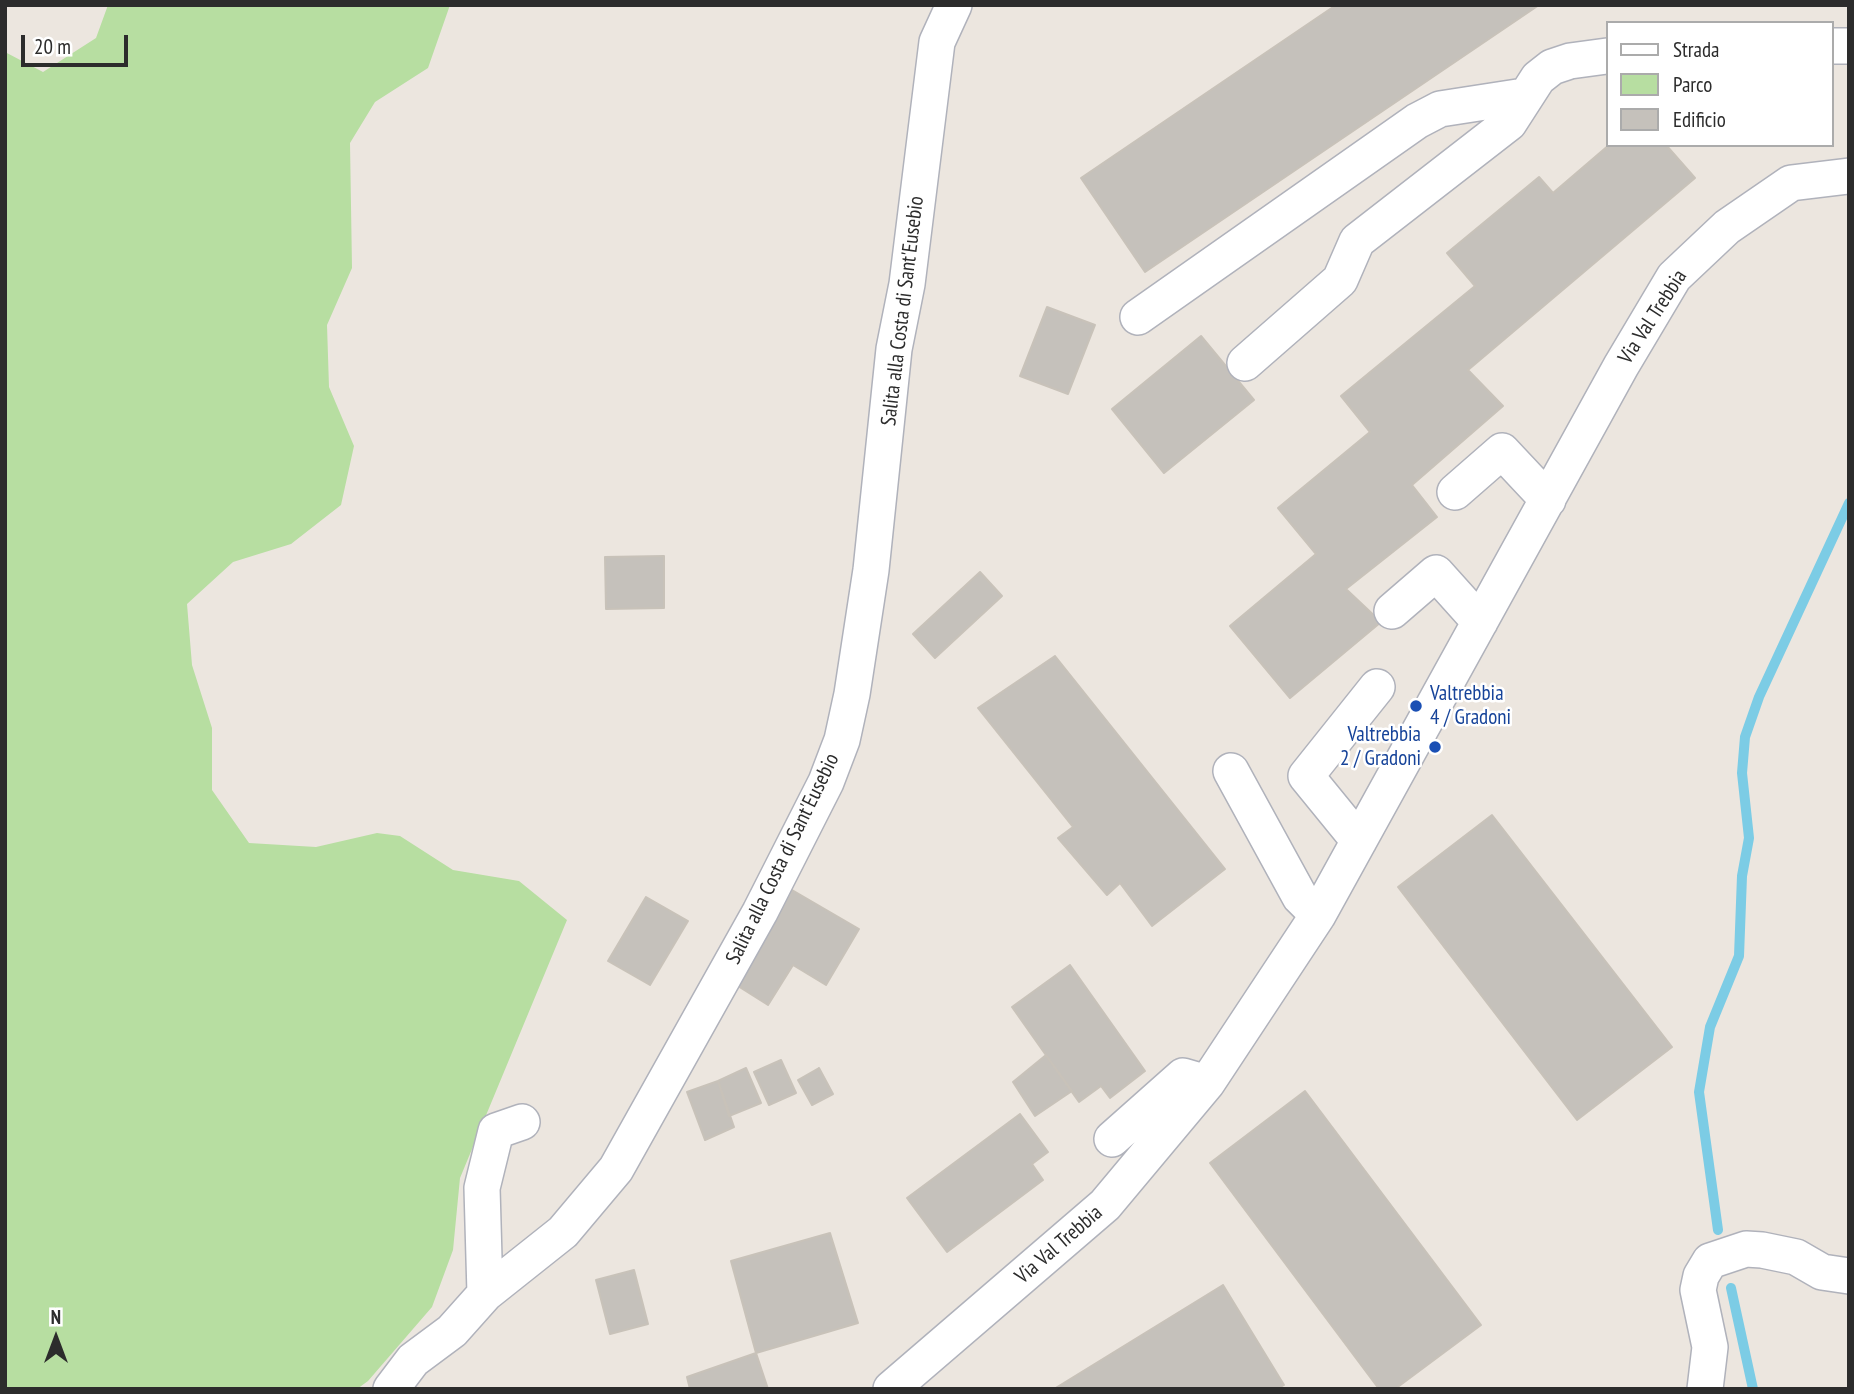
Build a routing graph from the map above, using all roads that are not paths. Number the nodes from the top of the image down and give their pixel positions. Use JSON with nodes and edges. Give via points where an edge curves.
{"nodes":[{"id":1,"x":954,"y":5,"type":"edge"},
{"id":2,"x":1605,"y":56,"type":"edge"},
{"id":3,"x":1524,"y":96,"type":"junction"},
{"id":4,"x":1849,"y":176,"type":"edge"},
{"id":5,"x":1138,"y":317,"type":"dead end"},
{"id":6,"x":1245,"y":363,"type":"dead end"},
{"id":7,"x":1455,"y":492,"type":"dead end"},
{"id":8,"x":1548,"y":500,"type":"junction"},
{"id":9,"x":1392,"y":611,"type":"dead end"},
{"id":10,"x":1480,"y":622,"type":"junction"},
{"id":11,"x":1377,"y":687,"type":"dead end"},
{"id":12,"x":1231,"y":771,"type":"dead end"},
{"id":13,"x":1359,"y":841,"type":"junction"},
{"id":14,"x":1318,"y":915,"type":"junction"},
{"id":15,"x":1207,"y":1083,"type":"junction"},
{"id":16,"x":522,"y":1122,"type":"dead end"},
{"id":17,"x":1112,"y":1139,"type":"dead end"},
{"id":18,"x":1849,"y":1276,"type":"edge"},
{"id":19,"x":485,"y":1294,"type":"junction"},
{"id":20,"x":391,"y":1389,"type":"edge"},
{"id":21,"x":891,"y":1389,"type":"edge"},
{"id":22,"x":1704,"y":1389,"type":"edge"}],
"edges":[{"from":1,"to":19,"type":"street","name":"Salita alla Costa di Sant'Eusebio","via":[[937,42],[908,284],[894,349],[871,570],[842,740],[826,782],[760,912],[616,1169],[563,1232]]},
{"from":2,"to":3,"type":"street","via":[[1552,66]]},
{"from":3,"to":5,"type":"street","via":[[1440,109],[1418,121]]},
{"from":3,"to":6,"type":"street","via":[[1509,123],[1357,241],[1340,280]]},
{"from":4,"to":8,"type":"street","name":"Via Val Trebbia","via":[[1791,183],[1727,227],[1674,277]]},
{"from":7,"to":8,"type":"street","via":[[1502,451]]},
{"from":8,"to":10,"type":"street","name":"Via Val Trebbia"},
{"from":9,"to":10,"type":"street","via":[[1436,573]]},
{"from":10,"to":13,"type":"street","name":"Via Val Trebbia"},
{"from":11,"to":13,"type":"street","via":[[1306,776]]},
{"from":12,"to":14,"type":"street","via":[[1300,897]]},
{"from":13,"to":14,"type":"street","name":"Via Val Trebbia"},
{"from":14,"to":15,"type":"street","name":"Via Val Trebbia"},
{"from":15,"to":17,"type":"street","via":[[1182,1076]]},
{"from":15,"to":21,"type":"street","name":"Via Val Trebbia","via":[[1105,1205]]},
{"from":16,"to":19,"type":"street","via":[[496,1131],[482,1188]]},
{"from":18,"to":22,"type":"street","via":[[1822,1272],[1796,1258],[1762,1250],[1746,1249],[1710,1261],[1698,1290],[1710,1347]]},
{"from":19,"to":20,"type":"street","name":"Salita alla Costa di Sant'Eusebio","via":[[452,1331],[413,1360]]}]}
